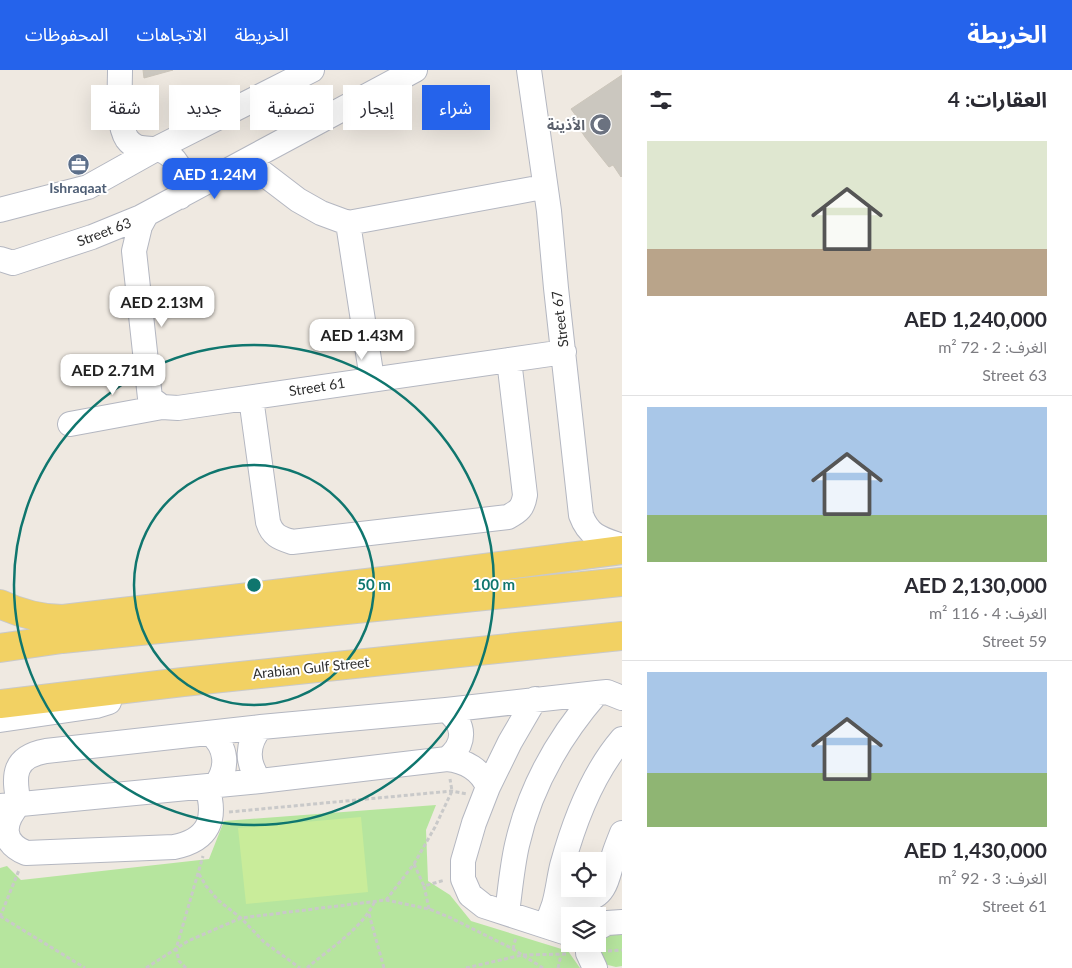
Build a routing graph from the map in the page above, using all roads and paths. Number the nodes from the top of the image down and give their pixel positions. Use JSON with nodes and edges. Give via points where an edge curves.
{"nodes":[{"id":1,"x":120,"y":70,"type":"edge"},
{"id":2,"x":312,"y":70,"type":"edge"},
{"id":3,"x":415,"y":70,"type":"edge"},
{"id":4,"x":545,"y":70,"type":"edge"},
{"id":5,"x":530,"y":81,"type":"edge"},
{"id":6,"x":156,"y":149,"type":"junction"},
{"id":7,"x":247,"y":161,"type":"junction"},
{"id":8,"x":532,"y":189,"type":"dead end"},
{"id":9,"x":180,"y":197,"type":"junction"},
{"id":10,"x":0,"y":210,"type":"edge"},
{"id":11,"x":146,"y":215,"type":"junction"},
{"id":12,"x":348,"y":223,"type":"junction"},
{"id":13,"x":92,"y":237,"type":"junction"},
{"id":14,"x":0,"y":259,"type":"edge"},
{"id":15,"x":135,"y":263,"type":"junction"},
{"id":16,"x":564,"y":352,"type":"junction"},
{"id":17,"x":509,"y":360,"type":"junction"},
{"id":18,"x":372,"y":379,"type":"junction"},
{"id":19,"x":251,"y":398,"type":"junction"},
{"id":20,"x":162,"y":407,"type":"junction"},
{"id":21,"x":70,"y":424,"type":"dead end"},
{"id":22,"x":622,"y":548,"type":"edge"},
{"id":23,"x":400,"y":579,"type":"junction"},
{"id":24,"x":622,"y":582,"type":"edge"},
{"id":25,"x":0,"y":604,"type":"edge"},
{"id":26,"x":78,"y":617,"type":"junction"},
{"id":27,"x":277,"y":617,"type":"junction"},
{"id":28,"x":174,"y":628,"type":"junction"},
{"id":29,"x":622,"y":636,"type":"edge"},
{"id":30,"x":0,"y":648,"type":"edge"},
{"id":31,"x":183,"y":682,"type":"junction"},
{"id":32,"x":596,"y":693,"type":"junction"},
{"id":33,"x":622,"y":698,"type":"edge"},
{"id":34,"x":535,"y":699,"type":"junction"},
{"id":35,"x":0,"y":704,"type":"edge"},
{"id":36,"x":446,"y":710,"type":"junction"},
{"id":37,"x":0,"y":720,"type":"edge"},
{"id":38,"x":261,"y":727,"type":"junction"},
{"id":39,"x":210,"y":733,"type":"junction"},
{"id":40,"x":622,"y":739,"type":"edge"},
{"id":41,"x":447,"y":759,"type":"junction"},
{"id":42,"x":9,"y":771,"type":"edge"},
{"id":43,"x":260,"y":781,"type":"junction"},
{"id":44,"x":211,"y":786,"type":"junction"},
{"id":45,"x":452,"y":791,"type":"junction"},
{"id":46,"x":486,"y":792,"type":"junction"},
{"id":47,"x":10,"y":805,"type":"edge"},
{"id":48,"x":207,"y":824,"type":"junction"},
{"id":49,"x":622,"y":833,"type":"edge"},
{"id":50,"x":26,"y":853,"type":"junction"},
{"id":51,"x":414,"y":864,"type":"junction"},
{"id":52,"x":198,"y":873,"type":"junction"},
{"id":53,"x":462,"y":875,"type":"junction"},
{"id":54,"x":424,"y":886,"type":"junction"},
{"id":55,"x":386,"y":900,"type":"junction"},
{"id":56,"x":375,"y":901,"type":"junction"},
{"id":57,"x":428,"y":909,"type":"junction"},
{"id":58,"x":557,"y":912,"type":"edge"},
{"id":59,"x":369,"y":914,"type":"junction"},
{"id":60,"x":0,"y":916,"type":"edge"},
{"id":61,"x":241,"y":918,"type":"junction"},
{"id":62,"x":512,"y":921,"type":"junction"},
{"id":63,"x":176,"y":949,"type":"junction"},
{"id":64,"x":513,"y":949,"type":"junction"},
{"id":65,"x":577,"y":952,"type":"edge"},
{"id":66,"x":522,"y":955,"type":"junction"},
{"id":67,"x":81,"y":967,"type":"edge"},
{"id":68,"x":85,"y":968,"type":"edge"},
{"id":69,"x":146,"y":968,"type":"edge"},
{"id":70,"x":186,"y":968,"type":"edge"},
{"id":71,"x":300,"y":968,"type":"edge"},
{"id":72,"x":306,"y":968,"type":"edge"},
{"id":73,"x":384,"y":968,"type":"edge"},
{"id":74,"x":466,"y":968,"type":"edge"},
{"id":75,"x":543,"y":968,"type":"edge"},
{"id":76,"x":558,"y":968,"type":"edge"}],
"edges":[{"from":1,"to":6,"type":"street","via":[[123,132],[129,142],[142,150]]},
{"from":2,"to":6,"type":"street"},
{"from":3,"to":7,"type":"street","name":"Street 63"},
{"from":4,"to":5,"type":"street","via":[[536,81]]},
{"from":5,"to":16,"type":"street","name":"Street 67","via":[[549,211]]},
{"from":6,"to":9,"type":"street","via":[[170,155],[180,167],[183,182]]},
{"from":6,"to":10,"type":"street","via":[[88,187]]},
{"from":7,"to":9,"type":"street","name":"Street 63"},
{"from":7,"to":12,"type":"street","via":[[298,200]]},
{"from":8,"to":12,"type":"street"},
{"from":9,"to":11,"type":"street","name":"Street 63"},
{"from":11,"to":13,"type":"street","name":"Street 63"},
{"from":11,"to":15,"type":"street","via":[[136,238]]},
{"from":12,"to":18,"type":"street"},
{"from":13,"to":14,"type":"street","name":"Street 63","via":[[13,263]]},
{"from":13,"to":15,"type":"street","via":[[112,242]]},
{"from":15,"to":20,"type":"street","via":[[150,398]]},
{"from":16,"to":17,"type":"street","name":"Street 61"},
{"from":16,"to":22,"type":"street","name":"Street 67","via":[[581,515],[589,531]]},
{"from":17,"to":18,"type":"street","name":"Street 61"},
{"from":17,"to":19,"type":"street","via":[[524,503],[520,510],[508,517],[292,542],[278,537],[268,522]]},
{"from":18,"to":19,"type":"street","name":"Street 61"},
{"from":19,"to":20,"type":"street","name":"Street 61","via":[[178,408]]},
{"from":20,"to":21,"type":"street","name":"Street 61"},
{"from":22,"to":23,"type":"main road"},
{"from":23,"to":26,"type":"main road"},
{"from":23,"to":27,"type":"main road"},
{"from":24,"to":27,"type":"main road"},
{"from":25,"to":26,"type":"main road","via":[[47,619]]},
{"from":26,"to":28,"type":"main road"},
{"from":27,"to":28,"type":"main road"},
{"from":28,"to":30,"type":"main road"},
{"from":29,"to":31,"type":"main road","name":"Arabian Gulf Street"},
{"from":31,"to":35,"type":"main road","name":"Arabian Gulf Street"},
{"from":31,"to":37,"type":"street","via":[[96,706]]},
{"from":32,"to":33,"type":"street","via":[[607,692]]},
{"from":32,"to":34,"type":"street"},
{"from":32,"to":62,"type":"street","via":[[557,746],[531,798],[517,846]]},
{"from":34,"to":36,"type":"street"},
{"from":34,"to":46,"type":"street"},
{"from":36,"to":38,"type":"street"},
{"from":36,"to":41,"type":"street","via":[[459,724],[461,734],[460,744]]},
{"from":38,"to":39,"type":"street"},
{"from":38,"to":43,"type":"street","via":[[249,750],[251,767]]},
{"from":39,"to":42,"type":"street","via":[[39,752]]},
{"from":39,"to":44,"type":"street","via":[[224,754],[224,771]]},
{"from":40,"to":58,"type":"street","via":[[604,764],[583,804],[567,847]]},
{"from":41,"to":43,"type":"street"},
{"from":41,"to":45,"type":"path"},
{"from":41,"to":46,"type":"street","via":[[472,767],[485,779]]},
{"from":42,"to":47,"type":"street","via":[[14,780]]},
{"from":43,"to":44,"type":"street"},
{"from":44,"to":47,"type":"street"},
{"from":44,"to":48,"type":"street","via":[[212,802]]},
{"from":45,"to":46,"type":"path"},
{"from":45,"to":48,"type":"path"},
{"from":45,"to":51,"type":"path"},
{"from":46,"to":53,"type":"street","via":[[468,842]]},
{"from":47,"to":50,"type":"street","via":[[6,828],[10,841]]},
{"from":48,"to":50,"type":"street","via":[[194,840],[174,847]]},
{"from":48,"to":52,"type":"path"},
{"from":49,"to":58,"type":"street","via":[[604,887],[599,893]]},
{"from":50,"to":60,"type":"path"},
{"from":51,"to":54,"type":"path"},
{"from":51,"to":55,"type":"path"},
{"from":52,"to":61,"type":"path","via":[[219,901]]},
{"from":52,"to":63,"type":"path"},
{"from":53,"to":54,"type":"path"},
{"from":53,"to":62,"type":"street","via":[[476,901]]},
{"from":54,"to":57,"type":"path"},
{"from":55,"to":56,"type":"path"},
{"from":55,"to":57,"type":"path"},
{"from":56,"to":59,"type":"path"},
{"from":56,"to":61,"type":"path"},
{"from":57,"to":64,"type":"path"},
{"from":58,"to":62,"type":"street"},
{"from":59,"to":72,"type":"path"},
{"from":59,"to":73,"type":"path"},
{"from":60,"to":67,"type":"path"},
{"from":61,"to":63,"type":"path"},
{"from":61,"to":71,"type":"path","via":[[264,942]]},
{"from":62,"to":64,"type":"path"},
{"from":63,"to":69,"type":"path"},
{"from":63,"to":70,"type":"path","via":[[179,961]]},
{"from":64,"to":66,"type":"path"},
{"from":65,"to":76,"type":"path"},
{"from":66,"to":74,"type":"path"},
{"from":66,"to":75,"type":"path"},
{"from":67,"to":68,"type":"path"}]}
